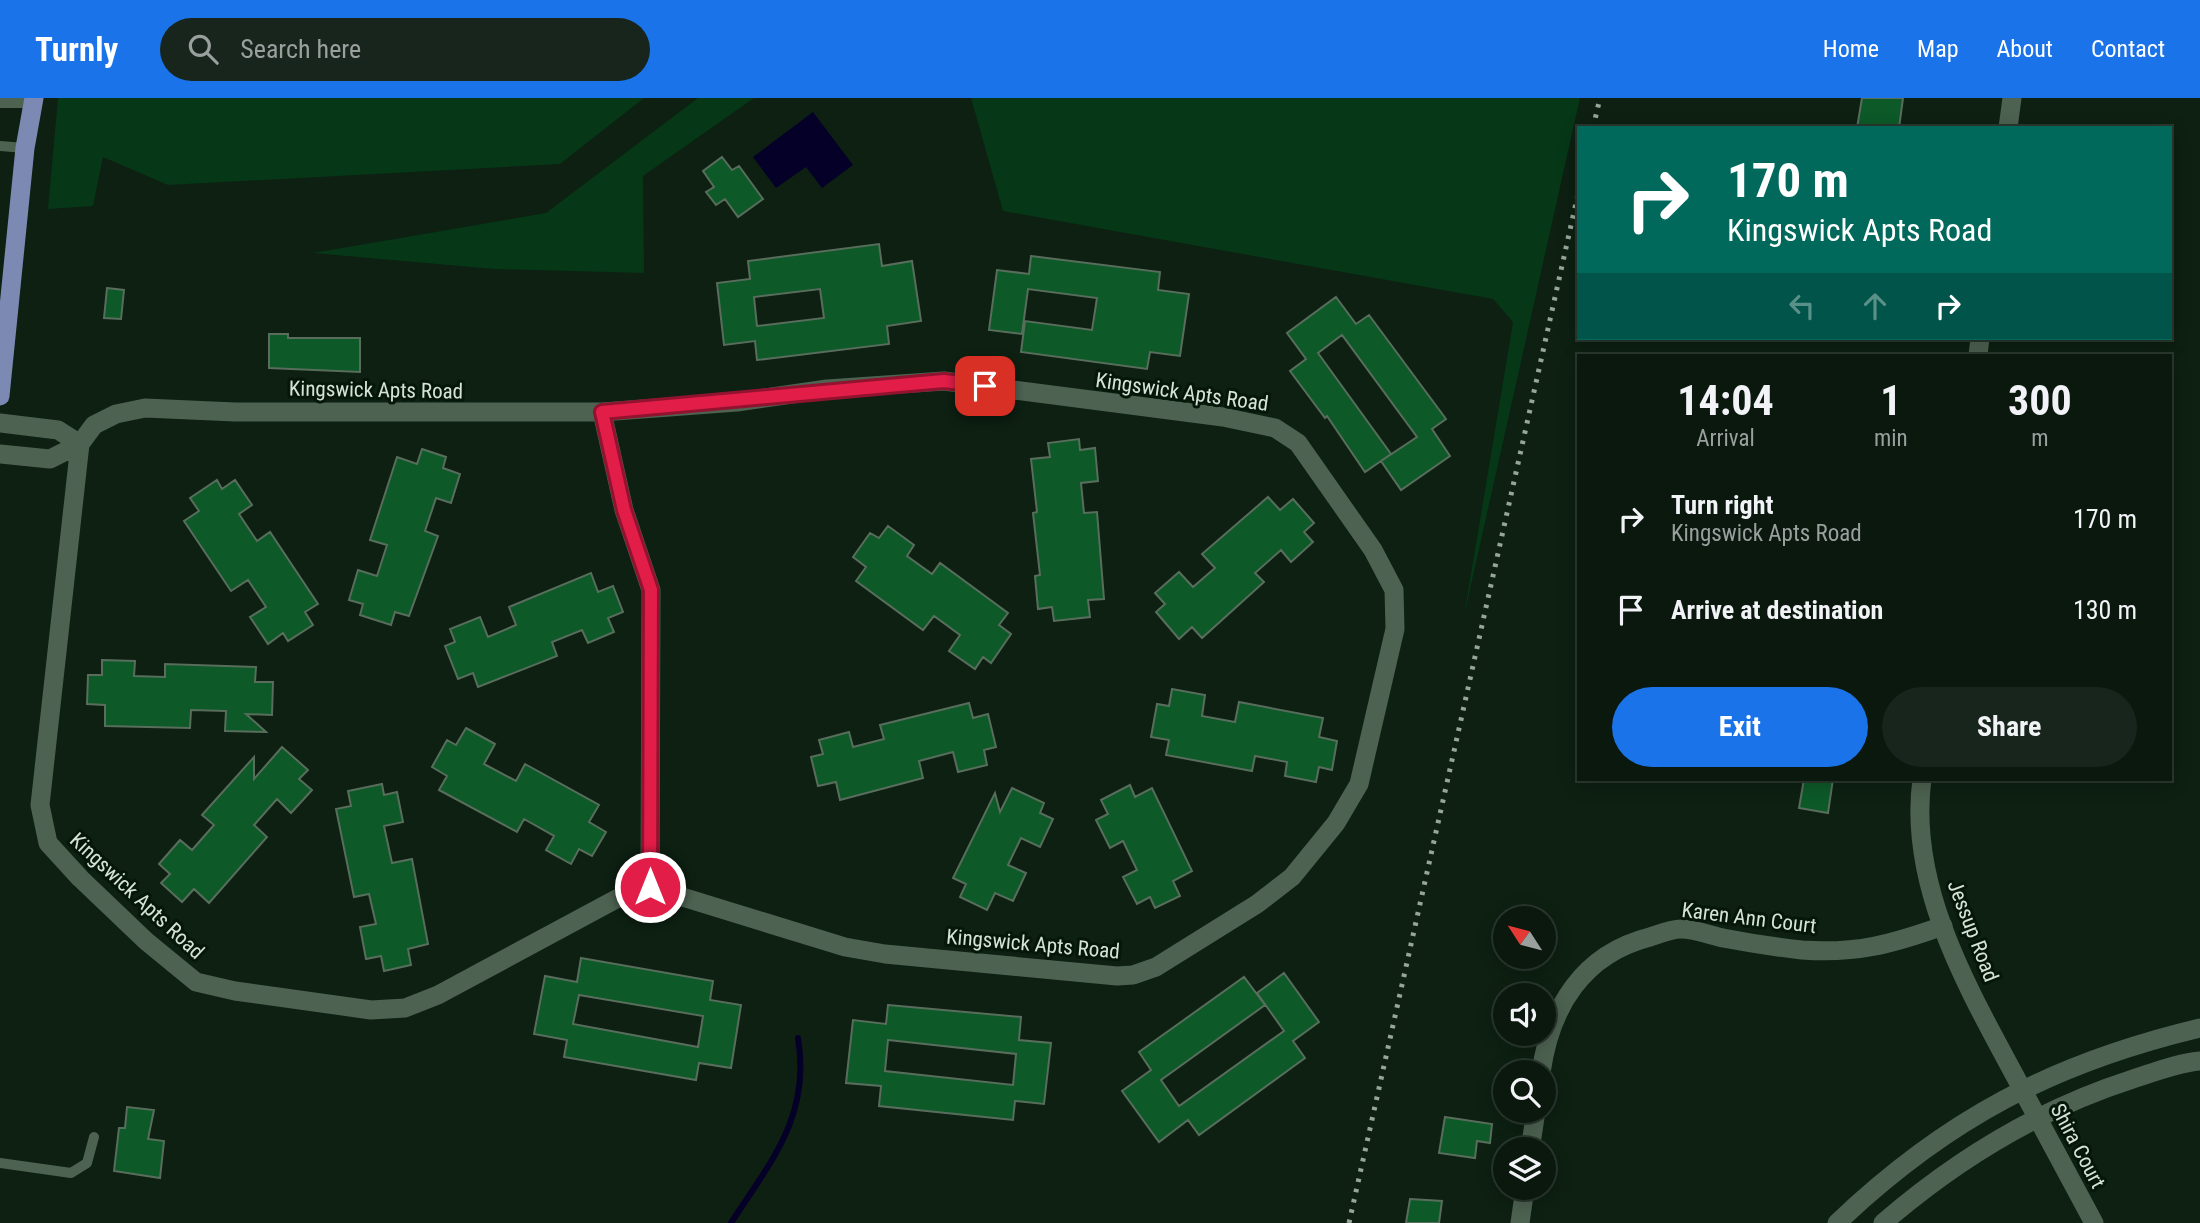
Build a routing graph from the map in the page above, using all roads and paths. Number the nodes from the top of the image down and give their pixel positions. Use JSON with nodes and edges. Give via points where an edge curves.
{"nodes":[{"id":1,"x":2012,"y":98,"type":"edge"},
{"id":2,"x":34,"y":101,"type":"edge"},
{"id":3,"x":0,"y":103,"type":"edge"},
{"id":4,"x":2008,"y":126,"type":"edge"},
{"id":5,"x":0,"y":146,"type":"edge"},
{"id":6,"x":25,"y":148,"type":"junction"},
{"id":7,"x":0,"y":396,"type":"edge"},
{"id":8,"x":602,"y":412,"type":"junction"},
{"id":9,"x":0,"y":423,"type":"edge"},
{"id":10,"x":80,"y":444,"type":"junction"},
{"id":11,"x":0,"y":454,"type":"edge"},
{"id":12,"x":1922,"y":781,"type":"edge"},
{"id":13,"x":650,"y":887,"type":"junction"},
{"id":14,"x":1943,"y":926,"type":"junction"},
{"id":15,"x":2200,"y":1028,"type":"edge"},
{"id":16,"x":1543,"y":1060,"type":"edge"},
{"id":17,"x":2200,"y":1061,"type":"edge"},
{"id":18,"x":2022,"y":1090,"type":"junction"},
{"id":19,"x":2037,"y":1118,"type":"junction"},
{"id":20,"x":94,"y":1137,"type":"dead end"},
{"id":21,"x":0,"y":1164,"type":"edge"},
{"id":22,"x":1523,"y":1200,"type":"edge"},
{"id":23,"x":1520,"y":1223,"type":"edge"},
{"id":24,"x":1837,"y":1223,"type":"edge"},
{"id":25,"x":1883,"y":1223,"type":"edge"},
{"id":26,"x":2094,"y":1223,"type":"edge"}],
"edges":[{"from":1,"to":4,"type":"street"},
{"from":2,"to":3,"type":"lane"},
{"from":2,"to":6,"type":"main road"},
{"from":5,"to":6,"type":"lane"},
{"from":6,"to":7,"type":"main road"},
{"from":8,"to":10,"type":"street","name":"Kingswick Apts Road","via":[[145,408],[94,425]]},
{"from":8,"to":13,"type":"street","via":[[624,510],[651,590]]},
{"from":8,"to":13,"type":"street","name":"Kingswick Apts Road","via":[[944,381],[1223,417],[1275,428],[1298,443],[1373,550],[1394,590],[1395,629],[1359,784],[1336,823],[1292,877],[1156,967],[1117,976],[884,954],[845,947]]},
{"from":9,"to":10,"type":"street","via":[[58,430]]},
{"from":10,"to":11,"type":"street","name":"Kingswick Apts Road","via":[[50,460]]},
{"from":10,"to":13,"type":"street","name":"Kingswick Apts Road","via":[[40,805],[48,843],[146,941],[196,982],[328,1005],[405,1008],[438,995],[566,923]]},
{"from":12,"to":14,"type":"street","name":"Jessup Road","via":[[1917,813],[1934,905]]},
{"from":14,"to":16,"type":"street","name":"Karen Ann Court","via":[[1888,946],[1848,950],[1803,950],[1680,929],[1626,942],[1595,961],[1567,994]]},
{"from":14,"to":18,"type":"street","name":"Jessup Road","via":[[1973,998]]},
{"from":15,"to":18,"type":"street","via":[[2138,1043]]},
{"from":17,"to":19,"type":"street","via":[[2118,1084]]},
{"from":18,"to":19,"type":"street","name":"Shira Court"},
{"from":18,"to":24,"type":"street","via":[[1930,1143]]},
{"from":19,"to":25,"type":"street","via":[[1926,1185]]},
{"from":19,"to":26,"type":"street","name":"Shira Court"},
{"from":20,"to":21,"type":"lane","via":[[87,1163],[71,1173]]},
{"from":22,"to":23,"type":"street"}]}
